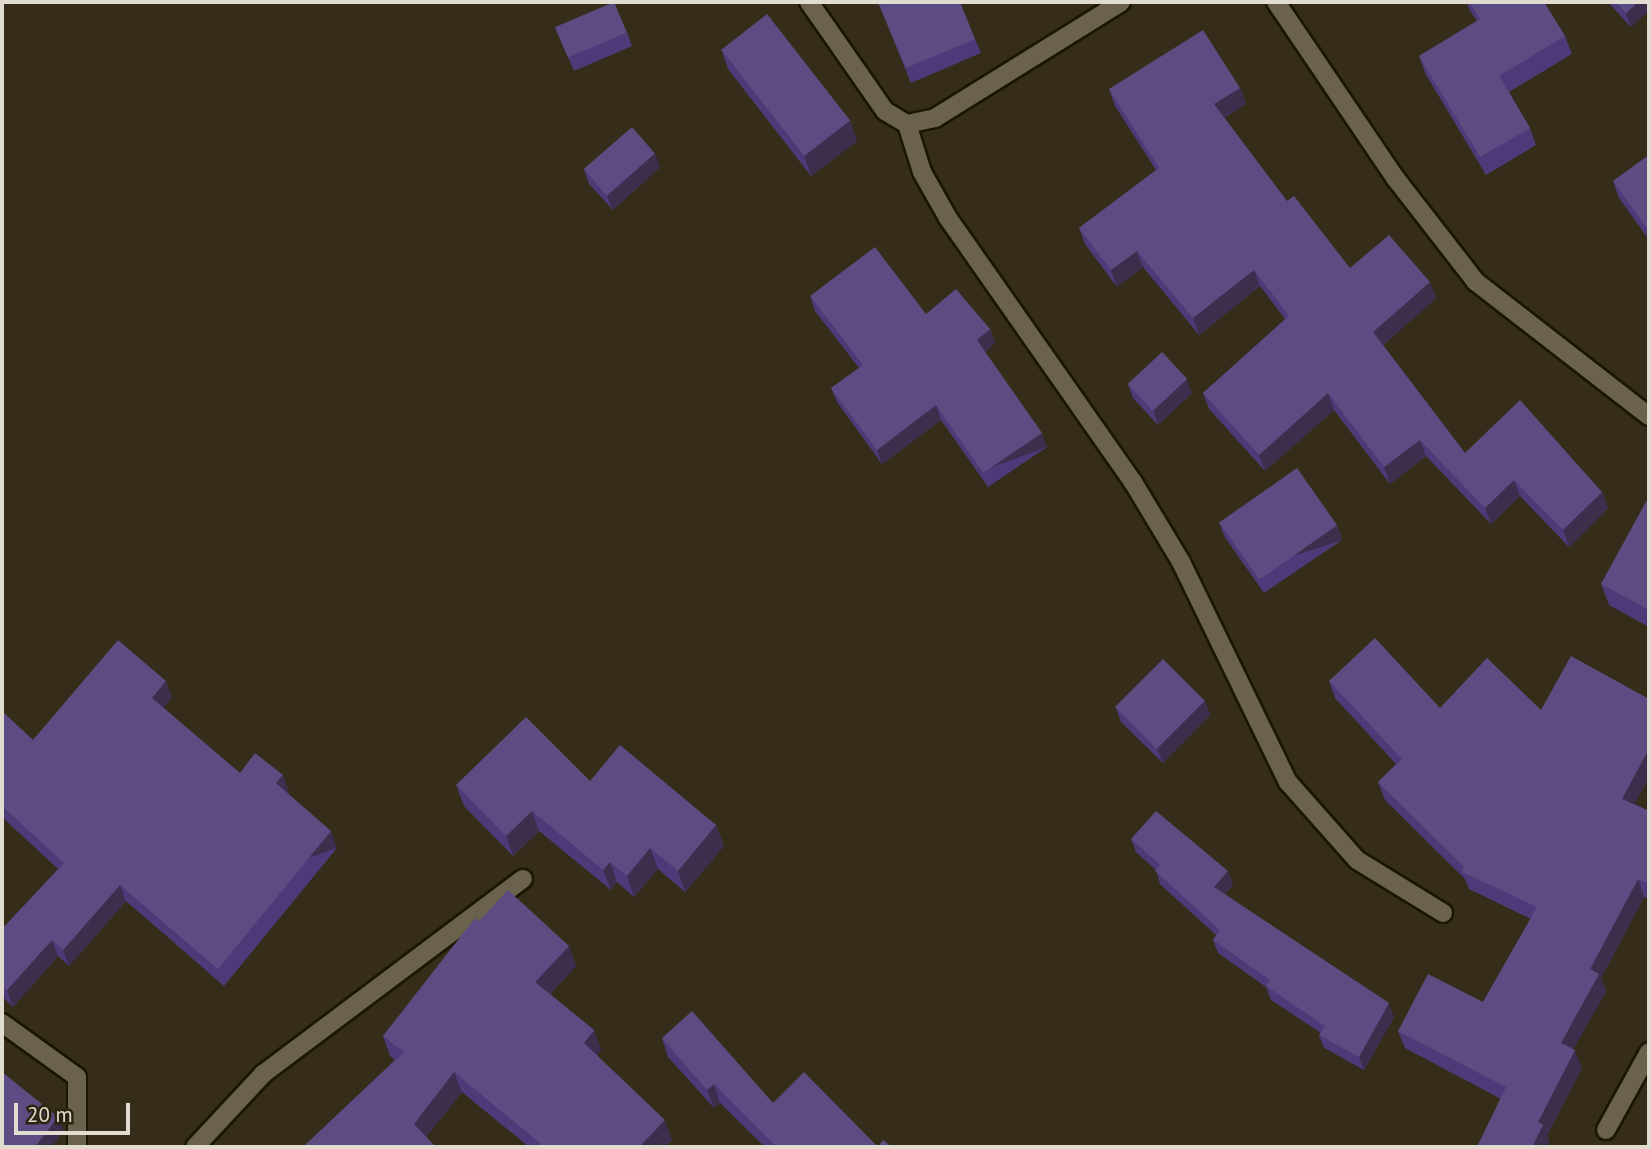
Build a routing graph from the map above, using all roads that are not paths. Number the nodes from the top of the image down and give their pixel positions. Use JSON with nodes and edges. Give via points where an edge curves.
{"nodes":[{"id":1,"x":809,"y":2,"type":"edge"},
{"id":2,"x":1121,"y":2,"type":"edge"},
{"id":3,"x":1276,"y":2,"type":"edge"},
{"id":4,"x":907,"y":124,"type":"junction"},
{"id":5,"x":1649,"y":416,"type":"edge"},
{"id":6,"x":523,"y":879,"type":"dead end"},
{"id":7,"x":1443,"y":914,"type":"dead end"},
{"id":8,"x":2,"y":1023,"type":"edge"},
{"id":9,"x":1649,"y":1052,"type":"edge"},
{"id":10,"x":1606,"y":1130,"type":"dead end"},
{"id":11,"x":77,"y":1147,"type":"edge"},
{"id":12,"x":195,"y":1147,"type":"edge"}],
"edges":[{"from":1,"to":4,"type":"street","via":[[886,111]]},
{"from":2,"to":4,"type":"street","via":[[935,118]]},
{"from":3,"to":5,"type":"street","via":[[1396,179],[1476,282]]},
{"from":4,"to":7,"type":"street","via":[[922,172],[948,218],[1133,482],[1181,562],[1288,782],[1357,860]]},
{"from":6,"to":12,"type":"street","via":[[263,1074]]},
{"from":8,"to":11,"type":"street","via":[[77,1077]]},
{"from":9,"to":10,"type":"street"}]}
